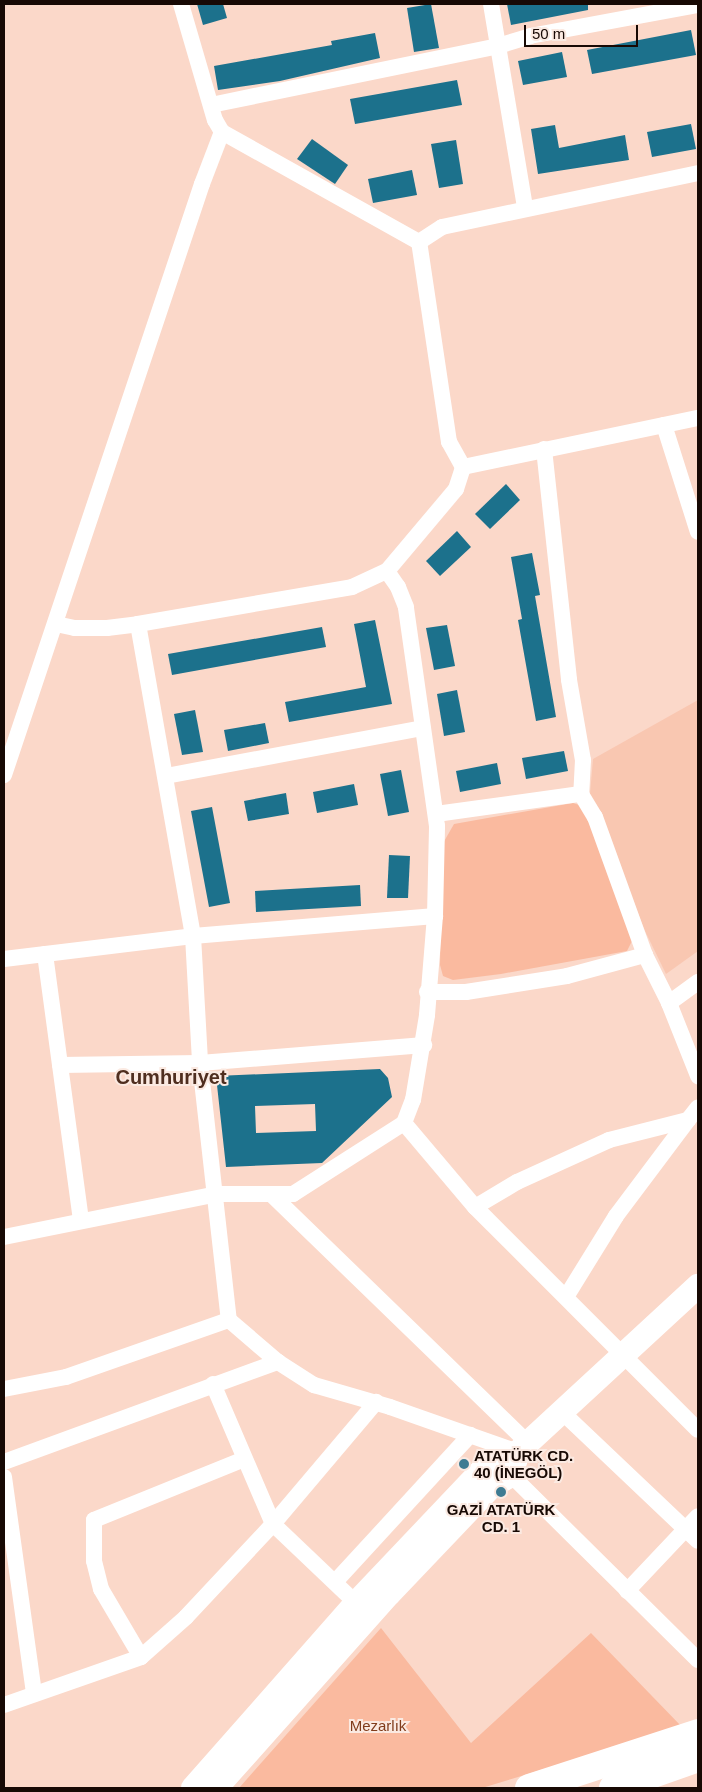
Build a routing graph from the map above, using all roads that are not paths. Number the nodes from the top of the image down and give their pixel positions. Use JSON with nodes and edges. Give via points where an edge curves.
{"nodes":[{"id":1,"x":181,"y":4,"type":"edge"},
{"id":2,"x":491,"y":4,"type":"edge"},
{"id":3,"x":698,"y":5,"type":"edge"},
{"id":4,"x":498,"y":46,"type":"junction"},
{"id":5,"x":211,"y":105,"type":"junction"},
{"id":6,"x":222,"y":132,"type":"junction"},
{"id":7,"x":698,"y":173,"type":"edge"},
{"id":8,"x":525,"y":208,"type":"junction"},
{"id":9,"x":419,"y":242,"type":"junction"},
{"id":10,"x":698,"y":418,"type":"edge"},
{"id":11,"x":664,"y":425,"type":"junction"},
{"id":12,"x":544,"y":449,"type":"junction"},
{"id":13,"x":463,"y":468,"type":"junction"},
{"id":14,"x":698,"y":532,"type":"edge"},
{"id":15,"x":387,"y":571,"type":"junction"},
{"id":16,"x":56,"y":624,"type":"junction"},
{"id":17,"x":138,"y":624,"type":"junction"},
{"id":18,"x":424,"y":728,"type":"junction"},
{"id":19,"x":4,"y":775,"type":"edge"},
{"id":20,"x":166,"y":776,"type":"junction"},
{"id":21,"x":581,"y":794,"type":"junction"},
{"id":22,"x":436,"y":814,"type":"junction"},
{"id":23,"x":435,"y":916,"type":"junction"},
{"id":24,"x":193,"y":936,"type":"junction"},
{"id":25,"x":45,"y":954,"type":"junction"},
{"id":26,"x":645,"y":955,"type":"junction"},
{"id":27,"x":4,"y":959,"type":"edge"},
{"id":28,"x":698,"y":982,"type":"edge"},
{"id":29,"x":427,"y":992,"type":"junction"},
{"id":30,"x":670,"y":1003,"type":"junction"},
{"id":31,"x":424,"y":1044,"type":"junction"},
{"id":32,"x":200,"y":1063,"type":"junction"},
{"id":33,"x":60,"y":1065,"type":"junction"},
{"id":34,"x":698,"y":1076,"type":"edge"},
{"id":35,"x":698,"y":1107,"type":"edge"},
{"id":36,"x":688,"y":1120,"type":"junction"},
{"id":37,"x":404,"y":1123,"type":"junction"},
{"id":38,"x":217,"y":1194,"type":"junction"},
{"id":39,"x":271,"y":1194,"type":"junction"},
{"id":40,"x":475,"y":1207,"type":"junction"},
{"id":41,"x":81,"y":1220,"type":"junction"},
{"id":42,"x":4,"y":1237,"type":"edge"},
{"id":43,"x":698,"y":1286,"type":"edge"},
{"id":44,"x":566,"y":1297,"type":"junction"},
{"id":45,"x":229,"y":1320,"type":"junction"},
{"id":46,"x":624,"y":1356,"type":"junction"},
{"id":47,"x":278,"y":1362,"type":"junction"},
{"id":48,"x":213,"y":1384,"type":"junction"},
{"id":49,"x":4,"y":1388,"type":"edge"},
{"id":50,"x":376,"y":1402,"type":"junction"},
{"id":51,"x":562,"y":1412,"type":"junction"},
{"id":52,"x":697,"y":1428,"type":"edge"},
{"id":53,"x":470,"y":1435,"type":"junction"},
{"id":54,"x":523,"y":1447,"type":"junction"},
{"id":55,"x":244,"y":1459,"type":"junction"},
{"id":56,"x":4,"y":1462,"type":"edge"},
{"id":57,"x":510,"y":1475,"type":"junction"},
{"id":58,"x":4,"y":1477,"type":"edge"},
{"id":59,"x":698,"y":1516,"type":"edge"},
{"id":60,"x":273,"y":1524,"type":"junction"},
{"id":61,"x":686,"y":1529,"type":"junction"},
{"id":62,"x":698,"y":1541,"type":"edge"},
{"id":63,"x":335,"y":1582,"type":"junction"},
{"id":64,"x":627,"y":1590,"type":"junction"},
{"id":65,"x":356,"y":1603,"type":"junction"},
{"id":66,"x":141,"y":1657,"type":"junction"},
{"id":67,"x":698,"y":1660,"type":"edge"},
{"id":68,"x":34,"y":1694,"type":"junction"},
{"id":69,"x":4,"y":1705,"type":"edge"},
{"id":70,"x":698,"y":1733,"type":"edge"},
{"id":71,"x":698,"y":1758,"type":"edge"},
{"id":72,"x":193,"y":1788,"type":"edge"},
{"id":73,"x":216,"y":1788,"type":"edge"},
{"id":74,"x":529,"y":1788,"type":"edge"},
{"id":75,"x":613,"y":1788,"type":"edge"}],
"edges":[{"from":1,"to":5,"type":"street"},
{"from":2,"to":4,"type":"street"},
{"from":3,"to":4,"type":"street","via":[[530,36]]},
{"from":4,"to":5,"type":"street"},
{"from":4,"to":8,"type":"street"},
{"from":5,"to":6,"type":"street"},
{"from":6,"to":9,"type":"street"},
{"from":6,"to":16,"type":"street"},
{"from":7,"to":8,"type":"street"},
{"from":8,"to":9,"type":"street","via":[[442,227]]},
{"from":9,"to":13,"type":"street","via":[[449,442]]},
{"from":10,"to":11,"type":"street"},
{"from":11,"to":12,"type":"street"},
{"from":11,"to":14,"type":"street"},
{"from":12,"to":13,"type":"street"},
{"from":12,"to":21,"type":"street","via":[[569,680],[583,760]]},
{"from":13,"to":15,"type":"street","via":[[456,489]]},
{"from":15,"to":17,"type":"street","via":[[352,587]]},
{"from":15,"to":18,"type":"street","via":[[406,607]]},
{"from":16,"to":17,"type":"street","via":[[75,628],[107,628]]},
{"from":16,"to":19,"type":"street"},
{"from":17,"to":20,"type":"street"},
{"from":18,"to":20,"type":"street"},
{"from":18,"to":22,"type":"street"},
{"from":20,"to":24,"type":"street"},
{"from":21,"to":22,"type":"street"},
{"from":21,"to":26,"type":"street","via":[[595,817],[614,863]]},
{"from":22,"to":23,"type":"street"},
{"from":23,"to":24,"type":"street"},
{"from":23,"to":29,"type":"street"},
{"from":24,"to":25,"type":"street"},
{"from":24,"to":32,"type":"street"},
{"from":25,"to":27,"type":"street"},
{"from":25,"to":33,"type":"street"},
{"from":26,"to":29,"type":"street","via":[[567,976],[466,992]]},
{"from":26,"to":30,"type":"street"},
{"from":28,"to":30,"type":"street"},
{"from":29,"to":31,"type":"street"},
{"from":30,"to":34,"type":"street"},
{"from":31,"to":32,"type":"street"},
{"from":31,"to":37,"type":"street","via":[[413,1100]]},
{"from":32,"to":33,"type":"street"},
{"from":32,"to":38,"type":"street"},
{"from":33,"to":41,"type":"street"},
{"from":35,"to":36,"type":"street"},
{"from":36,"to":40,"type":"street","via":[[609,1140],[517,1182]]},
{"from":36,"to":44,"type":"street","via":[[616,1216]]},
{"from":37,"to":39,"type":"street","via":[[293,1194]]},
{"from":37,"to":40,"type":"street"},
{"from":38,"to":39,"type":"street"},
{"from":38,"to":41,"type":"street"},
{"from":38,"to":45,"type":"street"},
{"from":39,"to":54,"type":"street"},
{"from":40,"to":44,"type":"street"},
{"from":41,"to":42,"type":"street"},
{"from":43,"to":46,"type":"street"},
{"from":44,"to":46,"type":"street"},
{"from":45,"to":47,"type":"street"},
{"from":45,"to":49,"type":"street","via":[[66,1377]]},
{"from":46,"to":51,"type":"street"},
{"from":46,"to":52,"type":"street"},
{"from":47,"to":48,"type":"street"},
{"from":47,"to":50,"type":"street","via":[[314,1385]]},
{"from":48,"to":55,"type":"street"},
{"from":48,"to":56,"type":"street"},
{"from":50,"to":53,"type":"street"},
{"from":50,"to":60,"type":"street"},
{"from":51,"to":54,"type":"street"},
{"from":51,"to":61,"type":"street"},
{"from":53,"to":54,"type":"street"},
{"from":53,"to":63,"type":"street"},
{"from":54,"to":57,"type":"street"},
{"from":54,"to":65,"type":"street","via":[[490,1462]]},
{"from":55,"to":60,"type":"street"},
{"from":55,"to":66,"type":"street","via":[[94,1520],[94,1561],[101,1589]]},
{"from":57,"to":64,"type":"street"},
{"from":57,"to":73,"type":"street","via":[[491,1487],[389,1594]]},
{"from":58,"to":68,"type":"street"},
{"from":59,"to":61,"type":"street"},
{"from":60,"to":63,"type":"street"},
{"from":60,"to":66,"type":"street","via":[[186,1617]]},
{"from":61,"to":62,"type":"street"},
{"from":61,"to":64,"type":"street"},
{"from":63,"to":65,"type":"street"},
{"from":64,"to":67,"type":"street"},
{"from":65,"to":72,"type":"street"},
{"from":66,"to":68,"type":"street"},
{"from":68,"to":69,"type":"street"},
{"from":70,"to":74,"type":"highway"},
{"from":71,"to":75,"type":"highway"}]}
